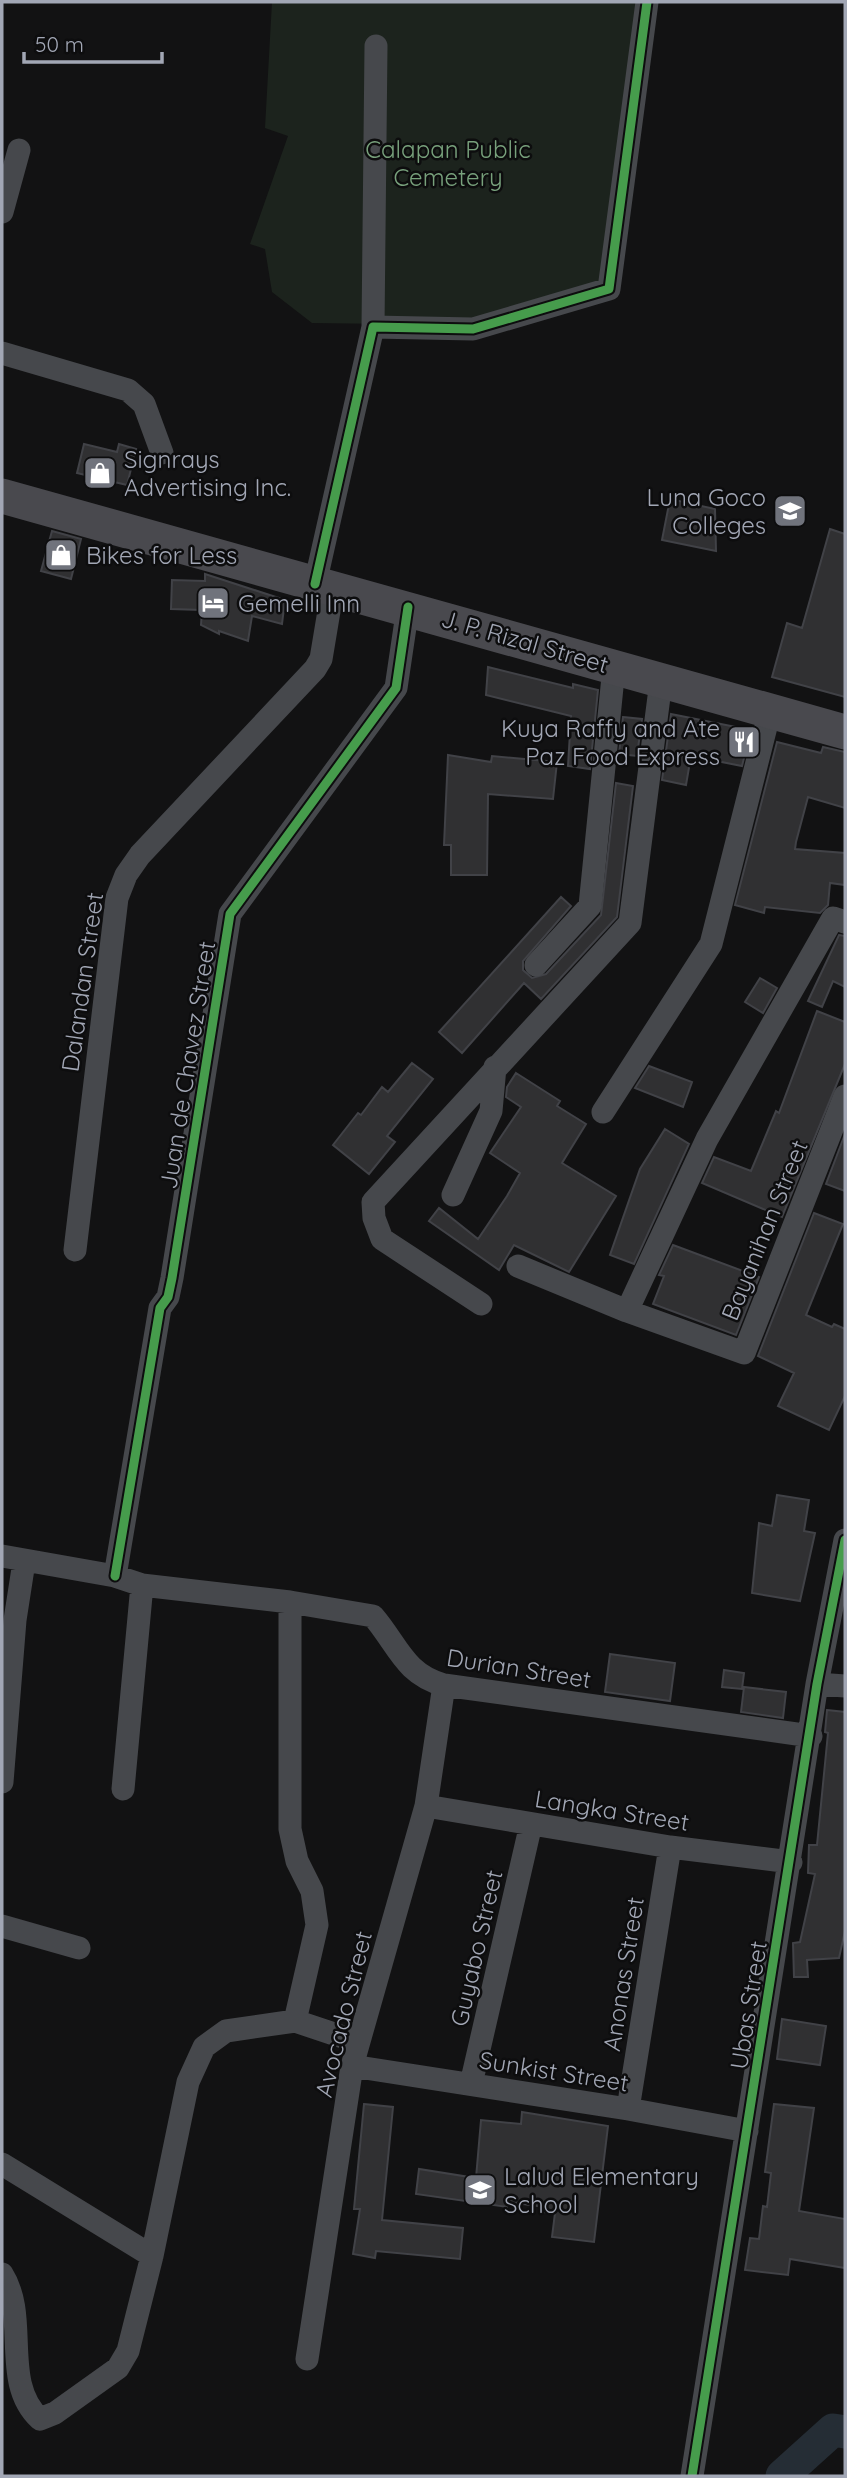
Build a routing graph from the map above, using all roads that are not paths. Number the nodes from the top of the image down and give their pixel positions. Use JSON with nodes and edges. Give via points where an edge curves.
{"nodes":[{"id":1,"x":647,"y":2,"type":"edge"},
{"id":2,"x":376,"y":46,"type":"dead end"},
{"id":3,"x":19,"y":150,"type":"dead end"},
{"id":4,"x":2,"y":212,"type":"edge"},
{"id":5,"x":373,"y":327,"type":"junction"},
{"id":6,"x":2,"y":354,"type":"edge"},
{"id":7,"x":162,"y":453,"type":"dead end"},
{"id":8,"x":2,"y":496,"type":"edge"},
{"id":9,"x":324,"y":585,"type":"junction"},
{"id":10,"x":408,"y":607,"type":"junction"},
{"id":11,"x":614,"y":667,"type":"junction"},
{"id":12,"x":661,"y":681,"type":"junction"},
{"id":13,"x":770,"y":711,"type":"junction"},
{"id":14,"x":845,"y":732,"type":"edge"},
{"id":15,"x":845,"y":922,"type":"edge"},
{"id":16,"x":536,"y":965,"type":"dead end"},
{"id":17,"x":495,"y":1067,"type":"junction"},
{"id":18,"x":845,"y":1096,"type":"edge"},
{"id":19,"x":603,"y":1112,"type":"dead end"},
{"id":20,"x":453,"y":1195,"type":"dead end"},
{"id":21,"x":75,"y":1250,"type":"dead end"},
{"id":22,"x":518,"y":1266,"type":"dead end"},
{"id":23,"x":481,"y":1304,"type":"dead end"},
{"id":24,"x":627,"y":1311,"type":"junction"},
{"id":25,"x":845,"y":1540,"type":"edge"},
{"id":26,"x":13,"y":1559,"type":"edge"},
{"id":27,"x":115,"y":1576,"type":"junction"},
{"id":28,"x":142,"y":1585,"type":"junction"},
{"id":29,"x":290,"y":1602,"type":"junction"},
{"id":30,"x":817,"y":1684,"type":"junction"},
{"id":31,"x":444,"y":1685,"type":"junction"},
{"id":32,"x":845,"y":1686,"type":"edge"},
{"id":33,"x":811,"y":1737,"type":"junction"},
{"id":34,"x":2,"y":1783,"type":"edge"},
{"id":35,"x":123,"y":1790,"type":"dead end"},
{"id":36,"x":426,"y":1806,"type":"junction"},
{"id":37,"x":531,"y":1824,"type":"junction"},
{"id":38,"x":670,"y":1847,"type":"junction"},
{"id":39,"x":791,"y":1862,"type":"junction"},
{"id":40,"x":2,"y":1926,"type":"edge"},
{"id":41,"x":79,"y":1948,"type":"dead end"},
{"id":42,"x":295,"y":2021,"type":"junction"},
{"id":43,"x":358,"y":2042,"type":"junction"},
{"id":44,"x":352,"y":2066,"type":"junction"},
{"id":45,"x":471,"y":2084,"type":"junction"},
{"id":46,"x":628,"y":2109,"type":"junction"},
{"id":47,"x":747,"y":2131,"type":"junction"},
{"id":48,"x":2,"y":2164,"type":"edge"},
{"id":49,"x":152,"y":2256,"type":"junction"},
{"id":50,"x":2,"y":2274,"type":"edge"},
{"id":51,"x":307,"y":2359,"type":"dead end"},
{"id":52,"x":692,"y":2476,"type":"edge"}],
"edges":[{"from":1,"to":5,"type":"street","via":[[609,289],[473,329]]},
{"from":2,"to":5,"type":"street","name":"Dalandan Street"},
{"from":3,"to":4,"type":"street"},
{"from":5,"to":9,"type":"street","name":"Dalandan Street"},
{"from":6,"to":7,"type":"street","via":[[128,390],[144,404]]},
{"from":8,"to":9,"type":"highway","name":"J. P. Rizal Street"},
{"from":9,"to":10,"type":"highway","name":"J. P. Rizal Street"},
{"from":9,"to":21,"type":"street","name":"Dalandan Street","via":[[321,659],[315,669],[125,875],[117,898]]},
{"from":10,"to":11,"type":"highway","name":"J. P. Rizal Street"},
{"from":10,"to":27,"type":"street","name":"Juan de Chavez Street","via":[[396,688],[230,914],[172,1278],[160,1308]]},
{"from":11,"to":12,"type":"highway","name":"J. P. Rizal Street"},
{"from":11,"to":16,"type":"street","via":[[590,906]]},
{"from":12,"to":13,"type":"highway","name":"J. P. Rizal Street"},
{"from":12,"to":17,"type":"street","via":[[630,923]]},
{"from":13,"to":14,"type":"highway","name":"J. P. Rizal Street"},
{"from":13,"to":19,"type":"street","via":[[711,944]]},
{"from":15,"to":24,"type":"street","via":[[833,918],[707,1139]]},
{"from":17,"to":20,"type":"street","via":[[491,1111]]},
{"from":17,"to":23,"type":"street","via":[[373,1202],[382,1239]]},
{"from":18,"to":24,"type":"street","name":"Bayanihan Street","via":[[744,1353]]},
{"from":22,"to":24,"type":"street","name":"Bayanihan Street"},
{"from":25,"to":30,"type":"street","name":"Ubas Street"},
{"from":26,"to":27,"type":"street","name":"Durian Street"},
{"from":26,"to":34,"type":"street","via":[[15,1620]]},
{"from":27,"to":28,"type":"street","name":"Durian Street"},
{"from":28,"to":29,"type":"street","name":"Durian Street"},
{"from":28,"to":35,"type":"street"},
{"from":29,"to":31,"type":"street","name":"Durian Street","via":[[373,1616],[408,1667],[426,1680]]},
{"from":29,"to":42,"type":"street","via":[[290,1829],[297,1861],[312,1891],[317,1925]]},
{"from":30,"to":32,"type":"street"},
{"from":30,"to":33,"type":"street","name":"Ubas Street"},
{"from":31,"to":33,"type":"street","name":"Durian Street"},
{"from":31,"to":36,"type":"street","name":"Avocado Street"},
{"from":33,"to":39,"type":"street","name":"Ubas Street"},
{"from":36,"to":37,"type":"street","name":"Langka Street"},
{"from":36,"to":43,"type":"street","name":"Avocado Street"},
{"from":37,"to":38,"type":"street","name":"Langka Street"},
{"from":37,"to":45,"type":"street","name":"Guyabo Street"},
{"from":38,"to":39,"type":"street","name":"Langka Street"},
{"from":38,"to":46,"type":"street","name":"Anonas Street"},
{"from":39,"to":47,"type":"street","name":"Ubas Street"},
{"from":40,"to":41,"type":"street"},
{"from":42,"to":43,"type":"street"},
{"from":42,"to":49,"type":"street","via":[[226,2031],[204,2047],[188,2082]]},
{"from":43,"to":44,"type":"street","name":"Avocado Street"},
{"from":44,"to":45,"type":"street","name":"Sunkist Street"},
{"from":44,"to":51,"type":"street","name":"Avocado Street"},
{"from":45,"to":46,"type":"street","name":"Sunkist Street"},
{"from":46,"to":47,"type":"street","name":"Sunkist Street"},
{"from":47,"to":52,"type":"street","name":"Ubas Street"},
{"from":48,"to":49,"type":"street"},
{"from":49,"to":50,"type":"street","via":[[128,2351],[118,2368],[40,2419],[22,2398],[12,2303]]}]}
